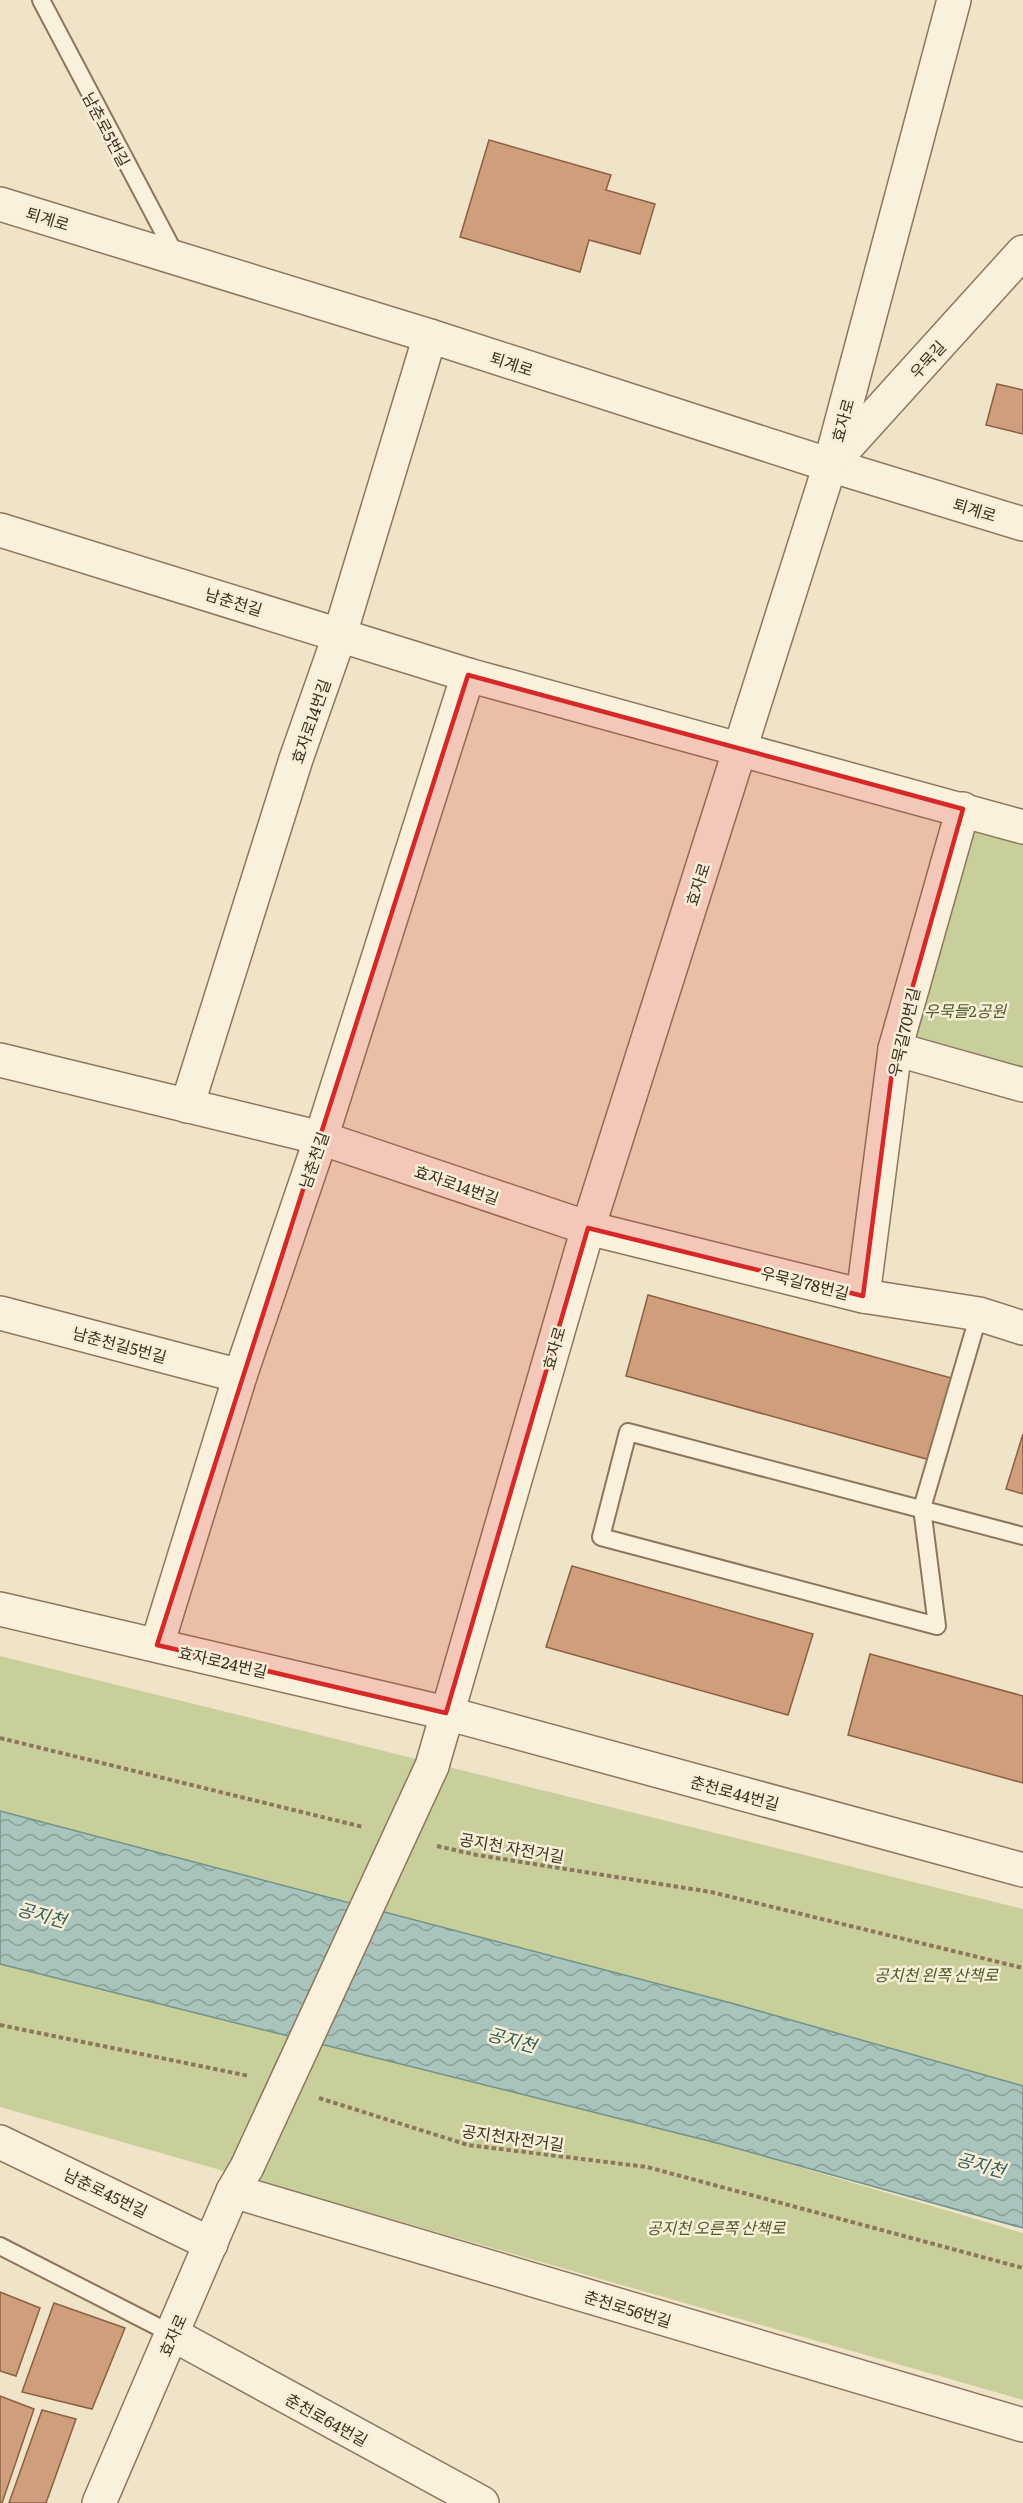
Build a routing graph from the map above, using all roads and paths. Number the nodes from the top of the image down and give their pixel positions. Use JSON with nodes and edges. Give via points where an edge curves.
{"nodes":[{"id":1,"x":41,"y":0,"type":"edge"},
{"id":2,"x":954,"y":0,"type":"edge"},
{"id":3,"x":0,"y":204,"type":"edge"},
{"id":4,"x":1023,"y":252,"type":"edge"},
{"id":5,"x":176,"y":256,"type":"junction"},
{"id":6,"x":430,"y":336,"type":"junction"},
{"id":7,"x":830,"y":465,"type":"junction"},
{"id":8,"x":1023,"y":524,"type":"edge"},
{"id":9,"x":0,"y":530,"type":"edge"},
{"id":10,"x":340,"y":634,"type":"junction"},
{"id":11,"x":468,"y":675,"type":"junction"},
{"id":12,"x":740,"y":750,"type":"junction"},
{"id":13,"x":963,"y":809,"type":"junction"},
{"id":14,"x":1023,"y":827,"type":"edge"},
{"id":15,"x":895,"y":1049,"type":"junction"},
{"id":16,"x":0,"y":1060,"type":"edge"},
{"id":17,"x":1023,"y":1085,"type":"edge"},
{"id":18,"x":187,"y":1106,"type":"junction"},
{"id":19,"x":321,"y":1138,"type":"junction"},
{"id":20,"x":588,"y":1228,"type":"junction"},
{"id":21,"x":863,"y":1296,"type":"junction"},
{"id":22,"x":0,"y":1313,"type":"edge"},
{"id":23,"x":979,"y":1314,"type":"junction"},
{"id":24,"x":1023,"y":1328,"type":"edge"},
{"id":25,"x":240,"y":1376,"type":"junction"},
{"id":26,"x":922,"y":1508,"type":"junction"},
{"id":27,"x":1023,"y":1536,"type":"edge"},
{"id":28,"x":0,"y":1609,"type":"edge"},
{"id":29,"x":157,"y":1645,"type":"junction"},
{"id":30,"x":446,"y":1713,"type":"junction"},
{"id":31,"x":0,"y":1738,"type":"edge"},
{"id":32,"x":373,"y":1830,"type":"dead end"},
{"id":33,"x":431,"y":1844,"type":"dead end"},
{"id":34,"x":1023,"y":1870,"type":"edge"},
{"id":35,"x":1023,"y":1968,"type":"edge"},
{"id":36,"x":0,"y":2025,"type":"edge"},
{"id":37,"x":255,"y":2078,"type":"dead end"},
{"id":38,"x":311,"y":2095,"type":"dead end"},
{"id":39,"x":0,"y":2142,"type":"edge"},
{"id":40,"x":240,"y":2179,"type":"junction"},
{"id":41,"x":212,"y":2244,"type":"junction"},
{"id":42,"x":0,"y":2246,"type":"edge"},
{"id":43,"x":1023,"y":2268,"type":"edge"},
{"id":44,"x":172,"y":2334,"type":"junction"},
{"id":45,"x":1023,"y":2426,"type":"edge"},
{"id":46,"x":99,"y":2503,"type":"edge"},
{"id":47,"x":482,"y":2503,"type":"edge"}],
"edges":[{"from":1,"to":5,"type":"lane","name":"남춘로5번길"},
{"from":2,"to":7,"type":"street","name":"효자로"},
{"from":3,"to":5,"type":"street","name":"퇴계로"},
{"from":4,"to":7,"type":"street","name":"우묵길"},
{"from":5,"to":6,"type":"street","name":"퇴계로"},
{"from":6,"to":7,"type":"street","name":"퇴계로"},
{"from":6,"to":10,"type":"street","name":"효자로14번길"},
{"from":7,"to":8,"type":"street","name":"퇴계로"},
{"from":7,"to":12,"type":"street","name":"효자로"},
{"from":9,"to":10,"type":"street","name":"남춘천길"},
{"from":10,"to":11,"type":"street","name":"남춘천길"},
{"from":10,"to":18,"type":"street","name":"효자로14번길","via":[[296,759]]},
{"from":11,"to":12,"type":"street","name":"남춘천길"},
{"from":11,"to":19,"type":"street","name":"남춘천길"},
{"from":12,"to":13,"type":"street"},
{"from":12,"to":20,"type":"street","name":"효자로"},
{"from":13,"to":14,"type":"street"},
{"from":13,"to":15,"type":"street","name":"우묵길70번길"},
{"from":15,"to":17,"type":"street"},
{"from":15,"to":21,"type":"street","name":"우묵길70번길"},
{"from":16,"to":18,"type":"street","name":"효자로14번길"},
{"from":18,"to":19,"type":"street","name":"효자로14번길"},
{"from":19,"to":20,"type":"street","name":"효자로14번길"},
{"from":19,"to":25,"type":"street","name":"남춘천길"},
{"from":20,"to":21,"type":"street","name":"우묵길78번길"},
{"from":20,"to":30,"type":"street","name":"효자로"},
{"from":21,"to":23,"type":"street","name":"우묵길78번길"},
{"from":22,"to":25,"type":"street","name":"남춘천길5번길"},
{"from":23,"to":24,"type":"street","name":"우묵길78번길"},
{"from":23,"to":26,"type":"lane"},
{"from":25,"to":29,"type":"street","name":"남춘천길"},
{"from":26,"to":26,"type":"lane","via":[[937,1626],[601,1537],[628,1432]]},
{"from":26,"to":27,"type":"lane"},
{"from":28,"to":29,"type":"street","name":"효자로24번길"},
{"from":29,"to":30,"type":"street","name":"효자로24번길"},
{"from":30,"to":34,"type":"street","name":"춘천로44번길"},
{"from":30,"to":40,"type":"street","name":"효자로","bridge":true,"via":[[432,1766]]},
{"from":31,"to":32,"type":"path"},
{"from":33,"to":35,"type":"path","name":"공지천 자전거길","via":[[477,1855],[711,1892]]},
{"from":36,"to":37,"type":"path","via":[[232,2070]]},
{"from":38,"to":43,"type":"path","name":"공지천자전거길","via":[[468,2145],[647,2167]]},
{"from":39,"to":41,"type":"street","name":"남춘로45번길"},
{"from":40,"to":41,"type":"street","name":"효자로"},
{"from":40,"to":45,"type":"street","name":"춘천로56번길"},
{"from":41,"to":44,"type":"street","name":"효자로"},
{"from":42,"to":44,"type":"lane"},
{"from":44,"to":46,"type":"street","name":"효자로"},
{"from":44,"to":47,"type":"street","name":"춘천로64번길"}]}
